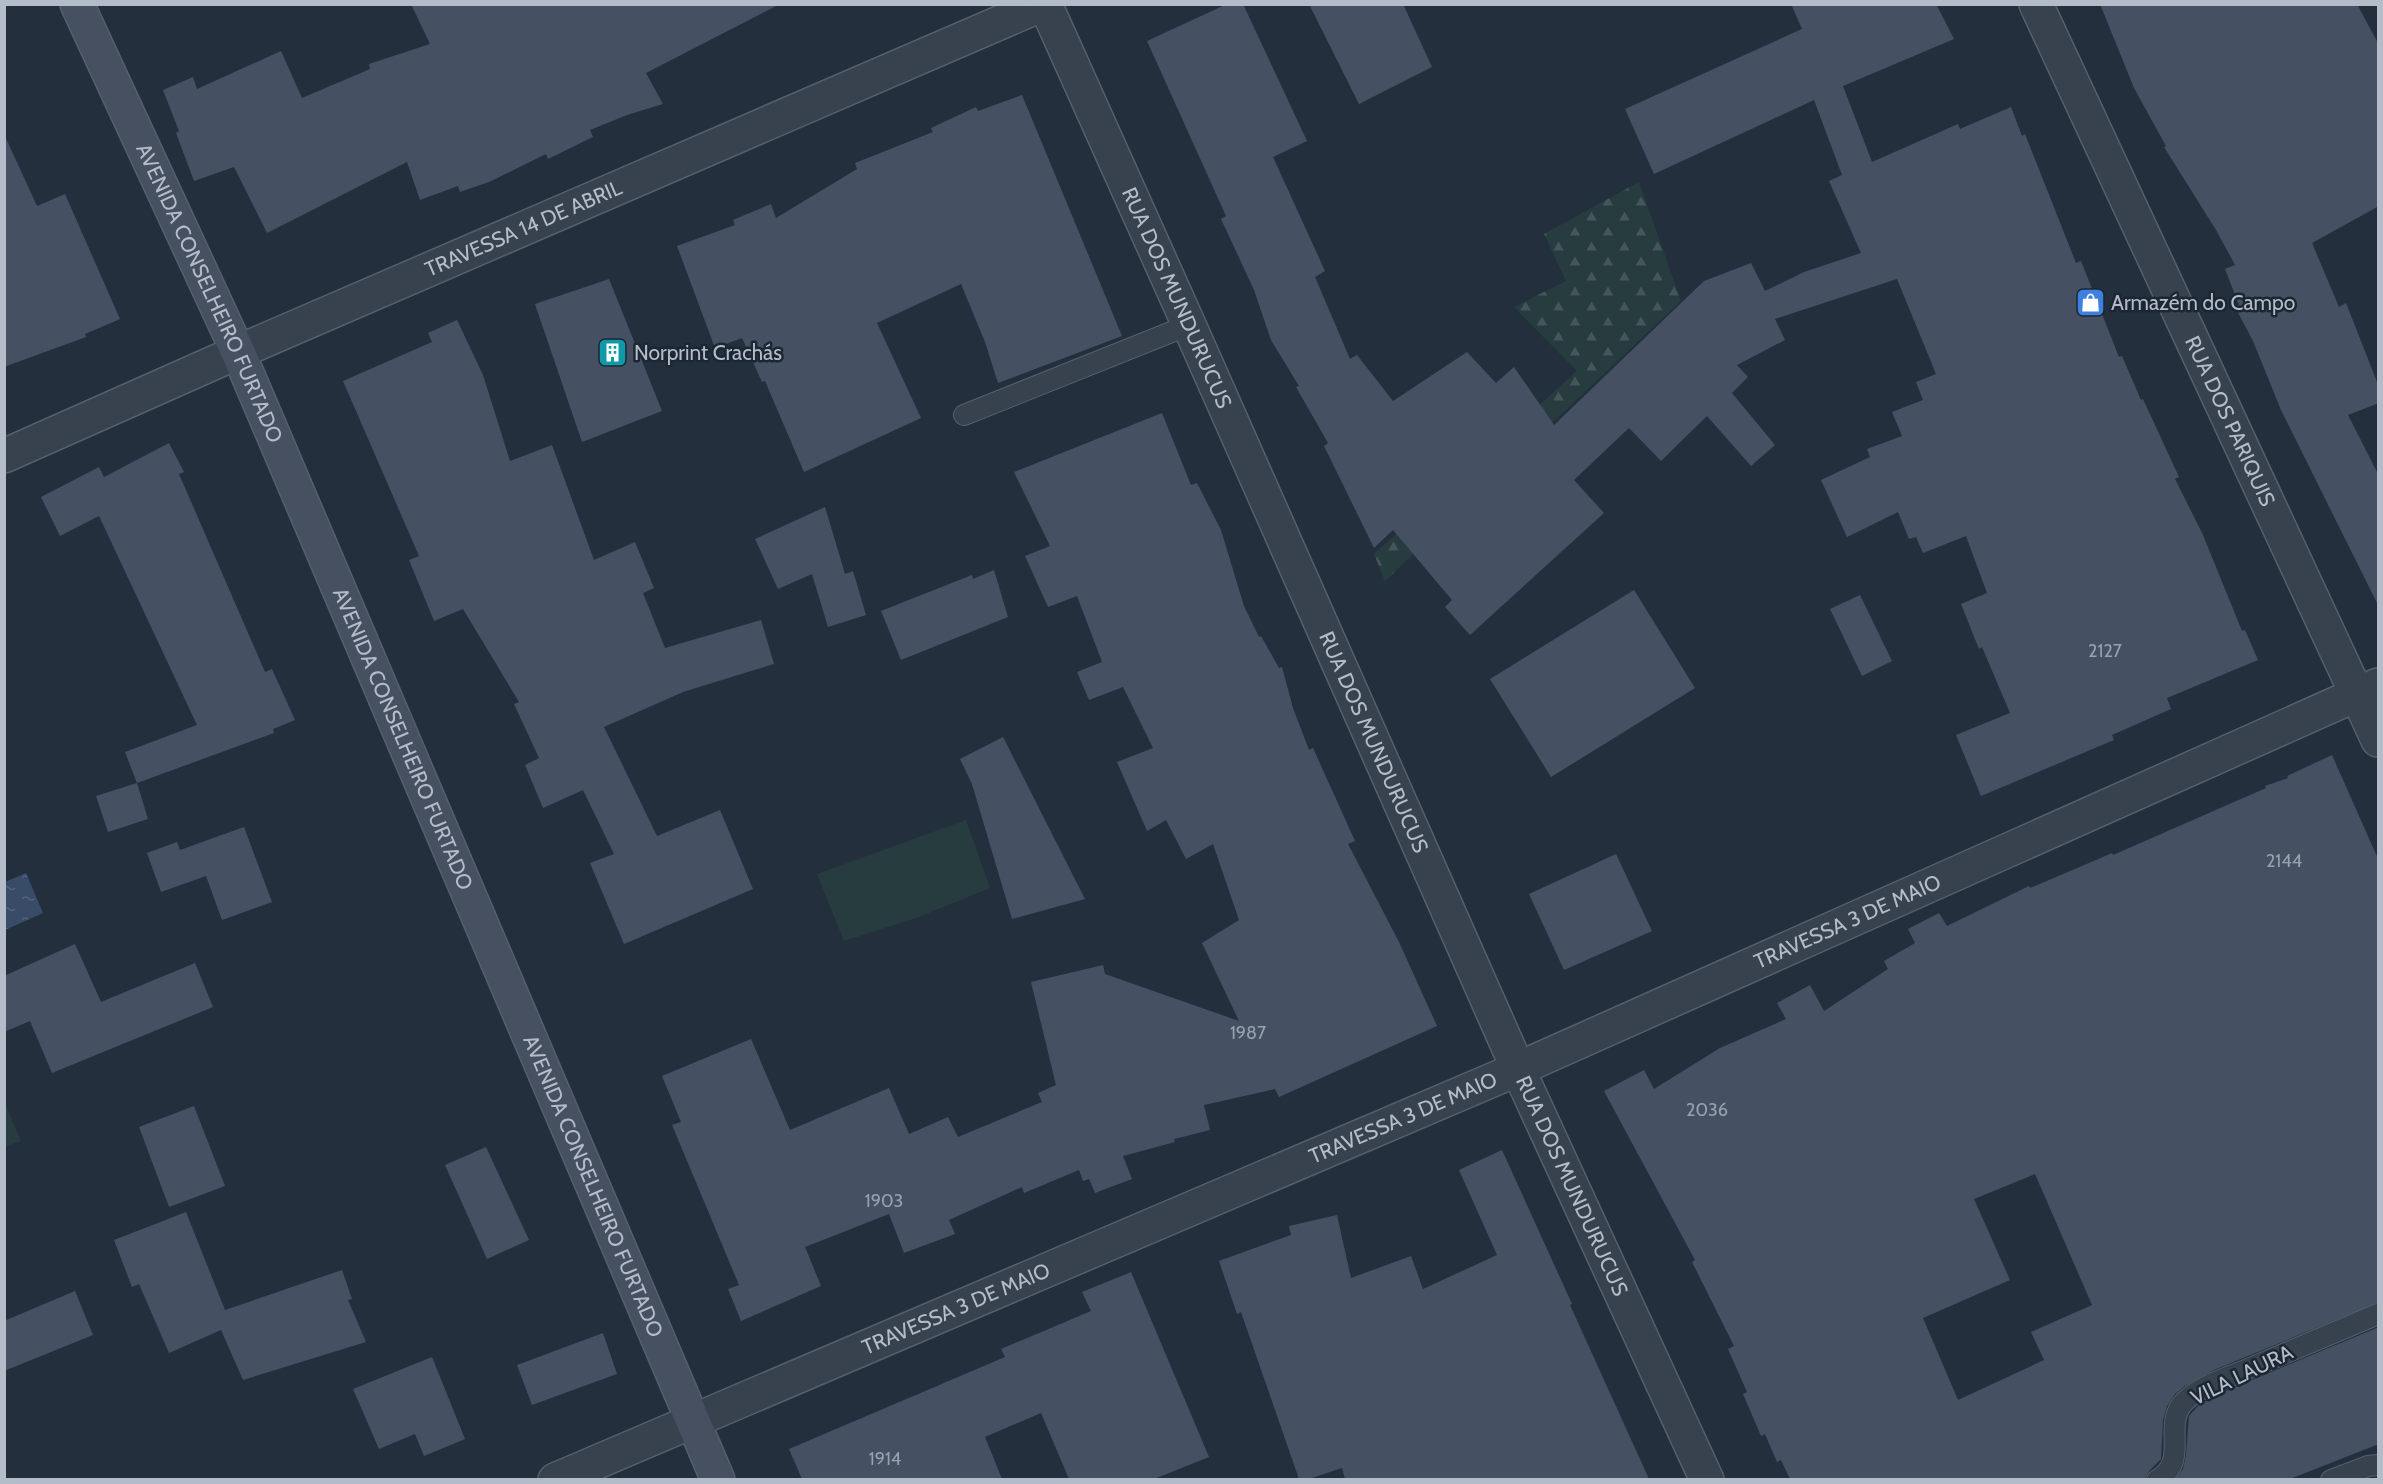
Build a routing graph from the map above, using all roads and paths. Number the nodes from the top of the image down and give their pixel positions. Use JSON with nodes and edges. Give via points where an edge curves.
{"nodes":[{"id":1,"x":77,"y":4,"type":"edge"},
{"id":2,"x":1044,"y":4,"type":"edge"},
{"id":3,"x":2036,"y":4,"type":"edge"},
{"id":4,"x":1189,"y":325,"type":"junction"},
{"id":5,"x":238,"y":352,"type":"junction"},
{"id":6,"x":964,"y":415,"type":"dead end"},
{"id":7,"x":4,"y":456,"type":"edge"},
{"id":8,"x":2368,"y":689,"type":"edge"},
{"id":9,"x":2379,"y":740,"type":"edge"},
{"id":10,"x":1518,"y":1069,"type":"junction"},
{"id":11,"x":2379,"y":1314,"type":"edge"},
{"id":12,"x":693,"y":1419,"type":"junction"},
{"id":13,"x":2379,"y":1466,"type":"edge"},
{"id":14,"x":555,"y":1479,"type":"edge"},
{"id":15,"x":718,"y":1479,"type":"edge"},
{"id":16,"x":1707,"y":1479,"type":"edge"},
{"id":17,"x":2157,"y":1479,"type":"edge"},
{"id":18,"x":2331,"y":1479,"type":"edge"}],
"edges":[{"from":1,"to":5,"type":"main road","name":"AVENIDA CONSELHEIRO FURTADO"},
{"from":2,"to":4,"type":"street","name":"RUA DOS MUNDURUCUS"},
{"from":2,"to":5,"type":"street","name":"TRAVESSA 14 DE ABRIL"},
{"from":3,"to":8,"type":"street","name":"RUA DOS PARIQUIS"},
{"from":4,"to":6,"type":"lane"},
{"from":4,"to":10,"type":"street","name":"RUA DOS MUNDURUCUS"},
{"from":5,"to":7,"type":"street","name":"TRAVESSA 14 DE ABRIL"},
{"from":5,"to":12,"type":"main road","name":"AVENIDA CONSELHEIRO FURTADO"},
{"from":8,"to":9,"type":"street","name":"RUA DOS PARIQUIS"},
{"from":8,"to":10,"type":"street","name":"TRAVESSA 3 DE MAIO"},
{"from":10,"to":12,"type":"street","name":"TRAVESSA 3 DE MAIO"},
{"from":10,"to":16,"type":"street","name":"RUA DOS MUNDURUCUS"},
{"from":11,"to":17,"type":"lane","name":"VILA LAURA","via":[[2220,1381],[2184,1402],[2175,1421],[2175,1457],[2164,1476]]},
{"from":12,"to":14,"type":"street","name":"TRAVESSA 3 DE MAIO"},
{"from":12,"to":15,"type":"main road","name":"AVENIDA CONSELHEIRO FURTADO"},
{"from":13,"to":18,"type":"lane"}]}
